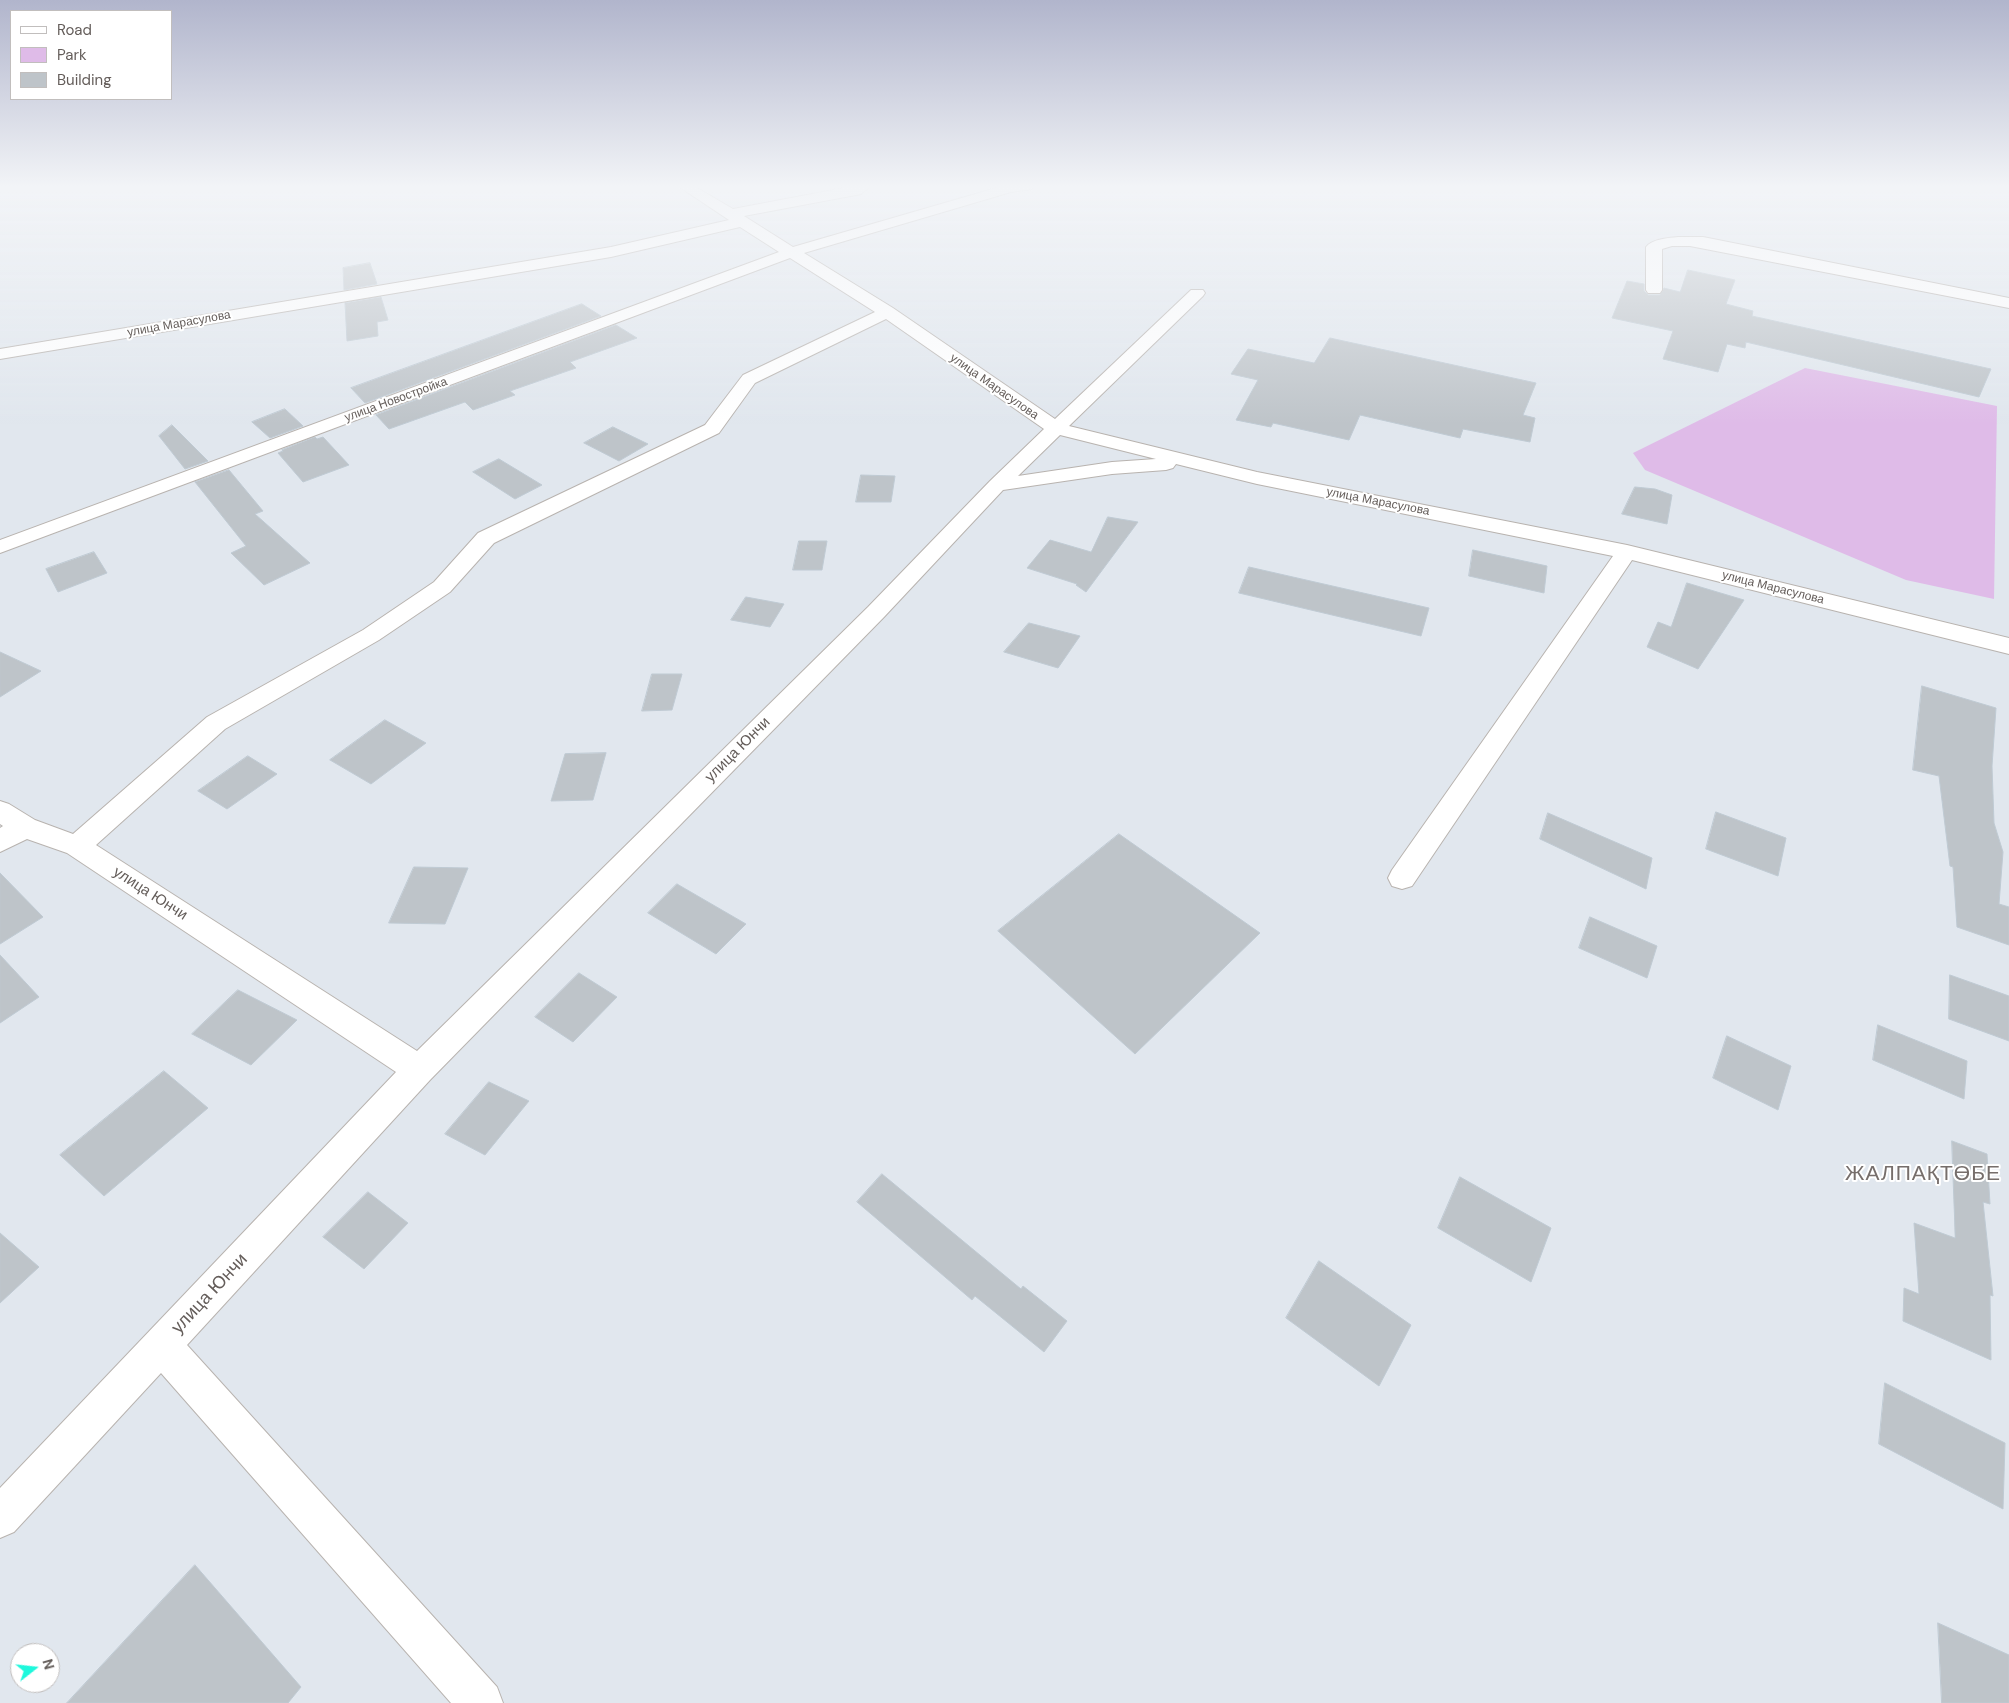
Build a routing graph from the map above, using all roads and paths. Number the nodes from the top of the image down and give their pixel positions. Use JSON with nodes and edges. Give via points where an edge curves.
{"nodes":[{"id":1,"x":530,"y":265,"type":"edge"},
{"id":2,"x":758,"y":265,"type":"edge"},
{"id":3,"x":812,"y":265,"type":"edge"},
{"id":4,"x":1654,"y":265,"type":"edge"},
{"id":5,"x":1821,"y":265,"type":"edge"},
{"id":6,"x":1654,"y":290,"type":"dead end"},
{"id":7,"x":1197,"y":293,"type":"dead end"},
{"id":8,"x":2009,"y":303,"type":"edge"},
{"id":9,"x":887,"y":312,"type":"junction"},
{"id":10,"x":0,"y":354,"type":"edge"},
{"id":11,"x":1054,"y":428,"type":"junction"},
{"id":12,"x":1190,"y":463,"type":"junction"},
{"id":13,"x":997,"y":485,"type":"junction"},
{"id":14,"x":0,"y":547,"type":"edge"},
{"id":15,"x":1627,"y":552,"type":"junction"},
{"id":16,"x":2009,"y":646,"type":"edge"},
{"id":17,"x":0,"y":811,"type":"edge"},
{"id":18,"x":25,"y":827,"type":"junction"},
{"id":19,"x":0,"y":841,"type":"edge"},
{"id":20,"x":77,"y":846,"type":"junction"},
{"id":21,"x":1402,"y":878,"type":"dead end"},
{"id":22,"x":419,"y":1070,"type":"junction"},
{"id":23,"x":162,"y":1345,"type":"junction"},
{"id":24,"x":0,"y":1518,"type":"edge"},
{"id":25,"x":481,"y":1703,"type":"edge"}],
"edges":[{"from":1,"to":10,"type":"street","name":"улица Марасулова"},
{"from":2,"to":14,"type":"street","name":"улица Новостройка"},
{"from":3,"to":9,"type":"street","name":"улица Марасулова"},
{"from":4,"to":6,"type":"street"},
{"from":5,"to":8,"type":"street"},
{"from":7,"to":11,"type":"street","name":"улица Юнчи"},
{"from":9,"to":11,"type":"street","name":"улица Марасулова"},
{"from":9,"to":20,"type":"street","via":[[749,379],[712,429],[486,538],[442,587],[371,634],[216,723]]},
{"from":11,"to":12,"type":"street","name":"улица Марасулова"},
{"from":11,"to":13,"type":"street","name":"улица Юнчи"},
{"from":12,"to":13,"type":"street","via":[[1112,468]]},
{"from":12,"to":15,"type":"street","name":"улица Марасулова"},
{"from":13,"to":22,"type":"street","name":"улица Юнчи","via":[[876,612]]},
{"from":15,"to":16,"type":"street","name":"улица Марасулова"},
{"from":15,"to":21,"type":"street"},
{"from":17,"to":18,"type":"street","name":"улица Юнчи"},
{"from":18,"to":19,"type":"street"},
{"from":18,"to":20,"type":"street","name":"улица Юнчи"},
{"from":20,"to":22,"type":"street","name":"улица Юнчи"},
{"from":22,"to":23,"type":"street","name":"улица Юнчи"},
{"from":23,"to":24,"type":"street","name":"улица Юнчи"},
{"from":23,"to":25,"type":"street"}]}
